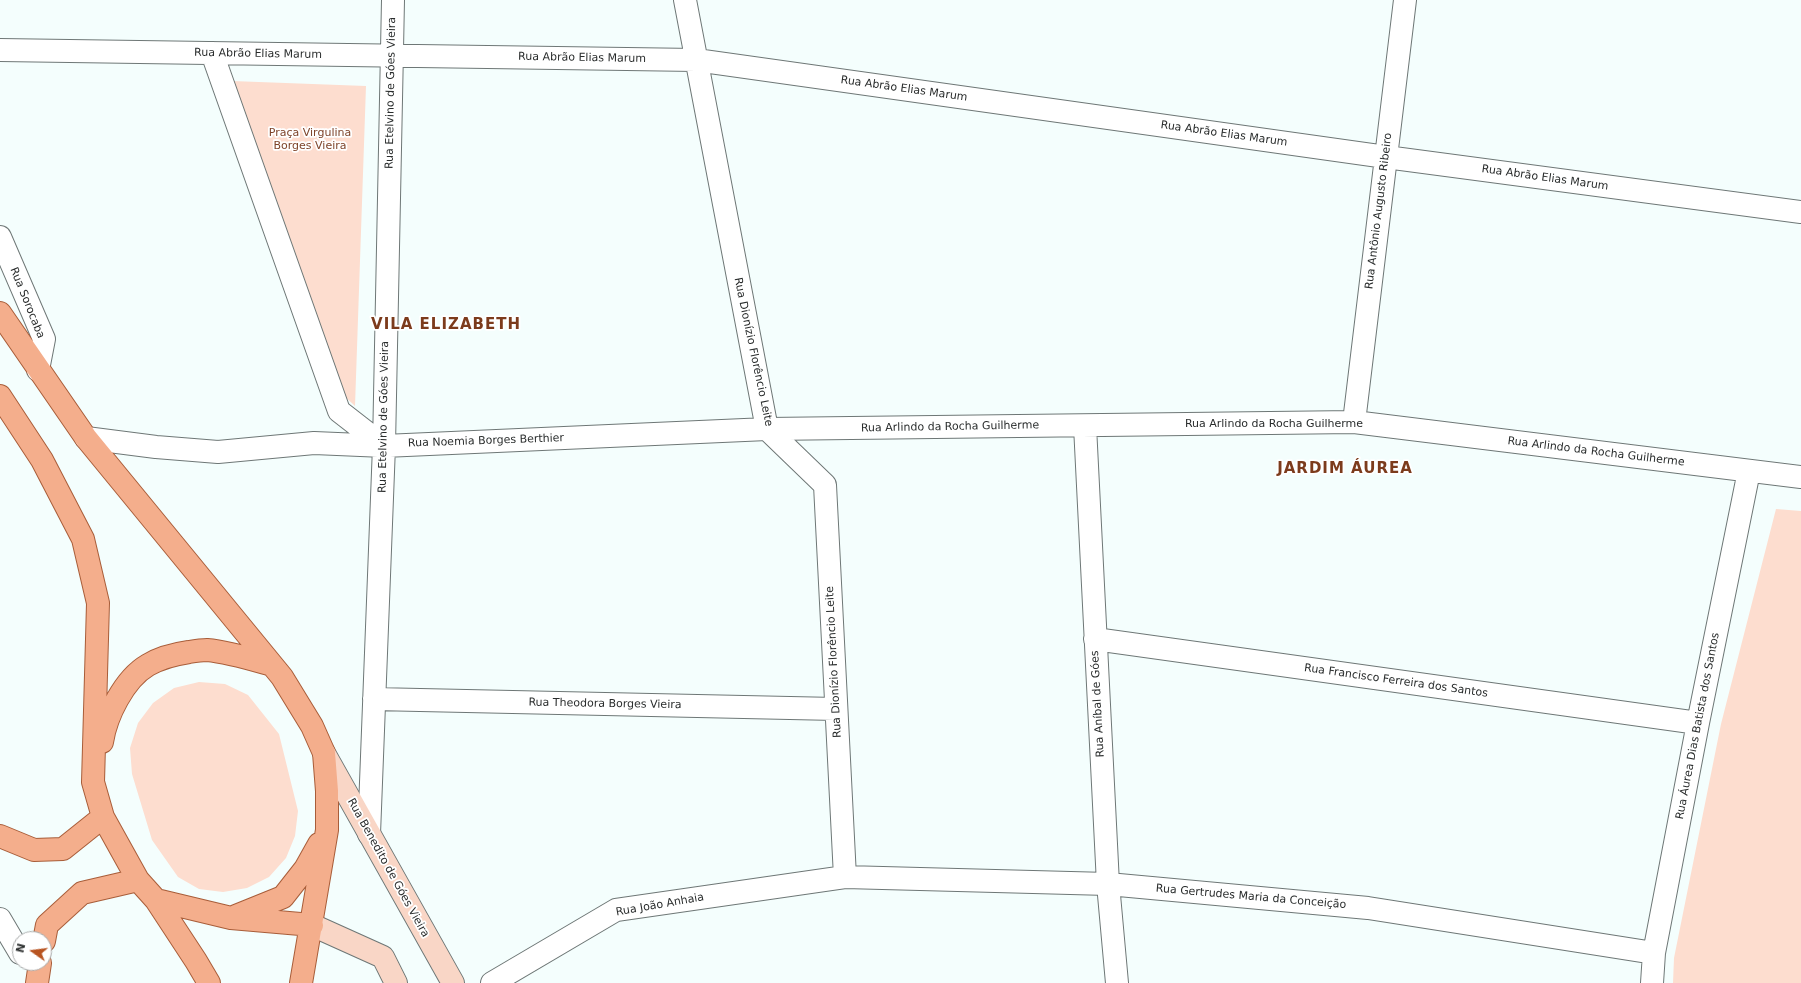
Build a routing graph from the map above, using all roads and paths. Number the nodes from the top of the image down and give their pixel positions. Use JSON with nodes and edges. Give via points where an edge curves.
{"nodes":[{"id":1,"x":393,"y":0,"type":"edge"},
{"id":2,"x":685,"y":0,"type":"edge"},
{"id":3,"x":1405,"y":0,"type":"edge"},
{"id":4,"x":0,"y":50,"type":"edge"},
{"id":5,"x":212,"y":53,"type":"junction"},
{"id":6,"x":392,"y":56,"type":"junction"},
{"id":7,"x":696,"y":60,"type":"junction"},
{"id":8,"x":1386,"y":157,"type":"junction"},
{"id":9,"x":1801,"y":212,"type":"edge"},
{"id":10,"x":0,"y":238,"type":"edge"},
{"id":11,"x":0,"y":313,"type":"edge"},
{"id":12,"x":38,"y":370,"type":"junction"},
{"id":13,"x":0,"y":396,"type":"edge"},
{"id":14,"x":1354,"y":422,"type":"junction"},
{"id":15,"x":1085,"y":426,"type":"junction"},
{"id":16,"x":767,"y":429,"type":"junction"},
{"id":17,"x":86,"y":438,"type":"junction"},
{"id":18,"x":384,"y":446,"type":"junction"},
{"id":19,"x":1749,"y":471,"type":"junction"},
{"id":20,"x":1801,"y":477,"type":"edge"},
{"id":21,"x":1095,"y":640,"type":"junction"},
{"id":22,"x":272,"y":665,"type":"junction"},
{"id":23,"x":374,"y":699,"type":"junction"},
{"id":24,"x":836,"y":709,"type":"junction"},
{"id":25,"x":1698,"y":723,"type":"junction"},
{"id":26,"x":324,"y":753,"type":"junction"},
{"id":27,"x":93,"y":782,"type":"junction"},
{"id":28,"x":103,"y":817,"type":"junction"},
{"id":29,"x":327,"y":830,"type":"junction"},
{"id":30,"x":369,"y":834,"type":"junction"},
{"id":31,"x":0,"y":836,"type":"edge"},
{"id":32,"x":845,"y":877,"type":"junction"},
{"id":33,"x":138,"y":880,"type":"junction"},
{"id":34,"x":1108,"y":884,"type":"junction"},
{"id":35,"x":156,"y":900,"type":"junction"},
{"id":36,"x":231,"y":918,"type":"junction"},
{"id":37,"x":0,"y":919,"type":"edge"},
{"id":38,"x":312,"y":925,"type":"junction"},
{"id":39,"x":46,"y":931,"type":"edge"},
{"id":40,"x":12,"y":939,"type":"edge"},
{"id":41,"x":1654,"y":953,"type":"junction"},
{"id":42,"x":30,"y":971,"type":"edge"},
{"id":43,"x":39,"y":971,"type":"edge"},
{"id":44,"x":37,"y":983,"type":"edge"},
{"id":45,"x":209,"y":983,"type":"edge"},
{"id":46,"x":301,"y":983,"type":"edge"},
{"id":47,"x":396,"y":983,"type":"edge"},
{"id":48,"x":453,"y":983,"type":"edge"},
{"id":49,"x":492,"y":983,"type":"edge"},
{"id":50,"x":1117,"y":983,"type":"edge"},
{"id":51,"x":1652,"y":983,"type":"edge"}],
"edges":[{"from":1,"to":6,"type":"street","name":"Rua Etelvino de Góes Vieira"},
{"from":2,"to":7,"type":"street","name":"Rua Dionízio Florêncio Leite"},
{"from":3,"to":8,"type":"street","name":"Rua Antônio Augusto Ribeiro"},
{"from":4,"to":5,"type":"street","name":"Rua Abrão Elias Marum"},
{"from":5,"to":6,"type":"street","name":"Rua Abrão Elias Marum"},
{"from":5,"to":18,"type":"street","via":[[339,411]]},
{"from":6,"to":7,"type":"street","name":"Rua Abrão Elias Marum"},
{"from":6,"to":18,"type":"street","name":"Rua Etelvino de Góes Vieira"},
{"from":7,"to":8,"type":"street","name":"Rua Abrão Elias Marum"},
{"from":7,"to":16,"type":"street","name":"Rua Dionízio Florêncio Leite"},
{"from":8,"to":9,"type":"street","name":"Rua Abrão Elias Marum"},
{"from":8,"to":14,"type":"street","name":"Rua Antônio Augusto Ribeiro"},
{"from":10,"to":12,"type":"street","name":"Rua Sorocaba","via":[[44,339]]},
{"from":11,"to":12,"type":"main road"},
{"from":12,"to":17,"type":"main road"},
{"from":13,"to":27,"type":"main road","via":[[42,460],[83,539],[98,603]]},
{"from":14,"to":15,"type":"street","name":"Rua Arlindo da Rocha Guilherme"},
{"from":14,"to":19,"type":"street","name":"Rua Arlindo da Rocha Guilherme"},
{"from":15,"to":16,"type":"street","name":"Rua Arlindo da Rocha Guilherme"},
{"from":15,"to":21,"type":"street","name":"Rua Aníbal de Góes"},
{"from":16,"to":18,"type":"street","name":"Rua Noemia Borges Berthier"},
{"from":16,"to":24,"type":"street","name":"Rua Dionízio Florêncio Leite","via":[[825,485]]},
{"from":17,"to":18,"type":"street","name":"Rua Noemia Borges Berthier","via":[[218,452],[314,443]]},
{"from":17,"to":22,"type":"main road"},
{"from":18,"to":23,"type":"street","name":"Rua Etelvino de Góes Vieira"},
{"from":19,"to":20,"type":"street","name":"Rua Arlindo da Rocha Guilherme"},
{"from":19,"to":25,"type":"street","name":"Rua Áurea Dias Batista dos Santos"},
{"from":21,"to":25,"type":"street","name":"Rua Francisco Ferreira dos Santos"},
{"from":21,"to":34,"type":"street","name":"Rua Aníbal de Góes"},
{"from":22,"to":26,"type":"main road","via":[[293,693]]},
{"from":22,"to":27,"type":"main road","via":[[236,654],[206,650],[174,654],[147,665],[128,684],[105,725]]},
{"from":23,"to":24,"type":"street","name":"Rua Theodora Borges Vieira"},
{"from":23,"to":30,"type":"street","name":"Rua Etelvino de Góes Vieira"},
{"from":24,"to":32,"type":"street","name":"Rua Dionízio Florêncio Leite"},
{"from":25,"to":41,"type":"street","name":"Rua Áurea Dias Batista dos Santos"},
{"from":26,"to":29,"type":"main road"},
{"from":26,"to":30,"type":"main road","name":"Rua Benedito de Góes Vieira"},
{"from":27,"to":28,"type":"main road"},
{"from":28,"to":31,"type":"main road","via":[[63,849],[34,850]]},
{"from":28,"to":33,"type":"main road"},
{"from":29,"to":36,"type":"main road","via":[[305,869],[283,897]]},
{"from":29,"to":38,"type":"main road"},
{"from":30,"to":48,"type":"main road","name":"Rua Benedito de Góes Vieira"},
{"from":32,"to":34,"type":"street","name":"Rua Gertrudes Maria da Conceição"},
{"from":32,"to":49,"type":"street","name":"Rua João Anhaia","via":[[616,910]]},
{"from":33,"to":35,"type":"main road"},
{"from":33,"to":39,"type":"main road","via":[[82,893],[47,925]]},
{"from":34,"to":41,"type":"street","name":"Rua Gertrudes Maria da Conceição","via":[[1368,908]]},
{"from":34,"to":50,"type":"street","name":"Rua Aníbal de Góes"},
{"from":35,"to":36,"type":"main road"},
{"from":35,"to":45,"type":"main road"},
{"from":36,"to":38,"type":"main road"},
{"from":37,"to":40,"type":"street"},
{"from":38,"to":46,"type":"main road"},
{"from":38,"to":47,"type":"main road","via":[[383,957]]},
{"from":41,"to":51,"type":"street","name":"Rua Áurea Dias Batista dos Santos"},
{"from":42,"to":44,"type":"street"},
{"from":43,"to":44,"type":"main road"}]}
